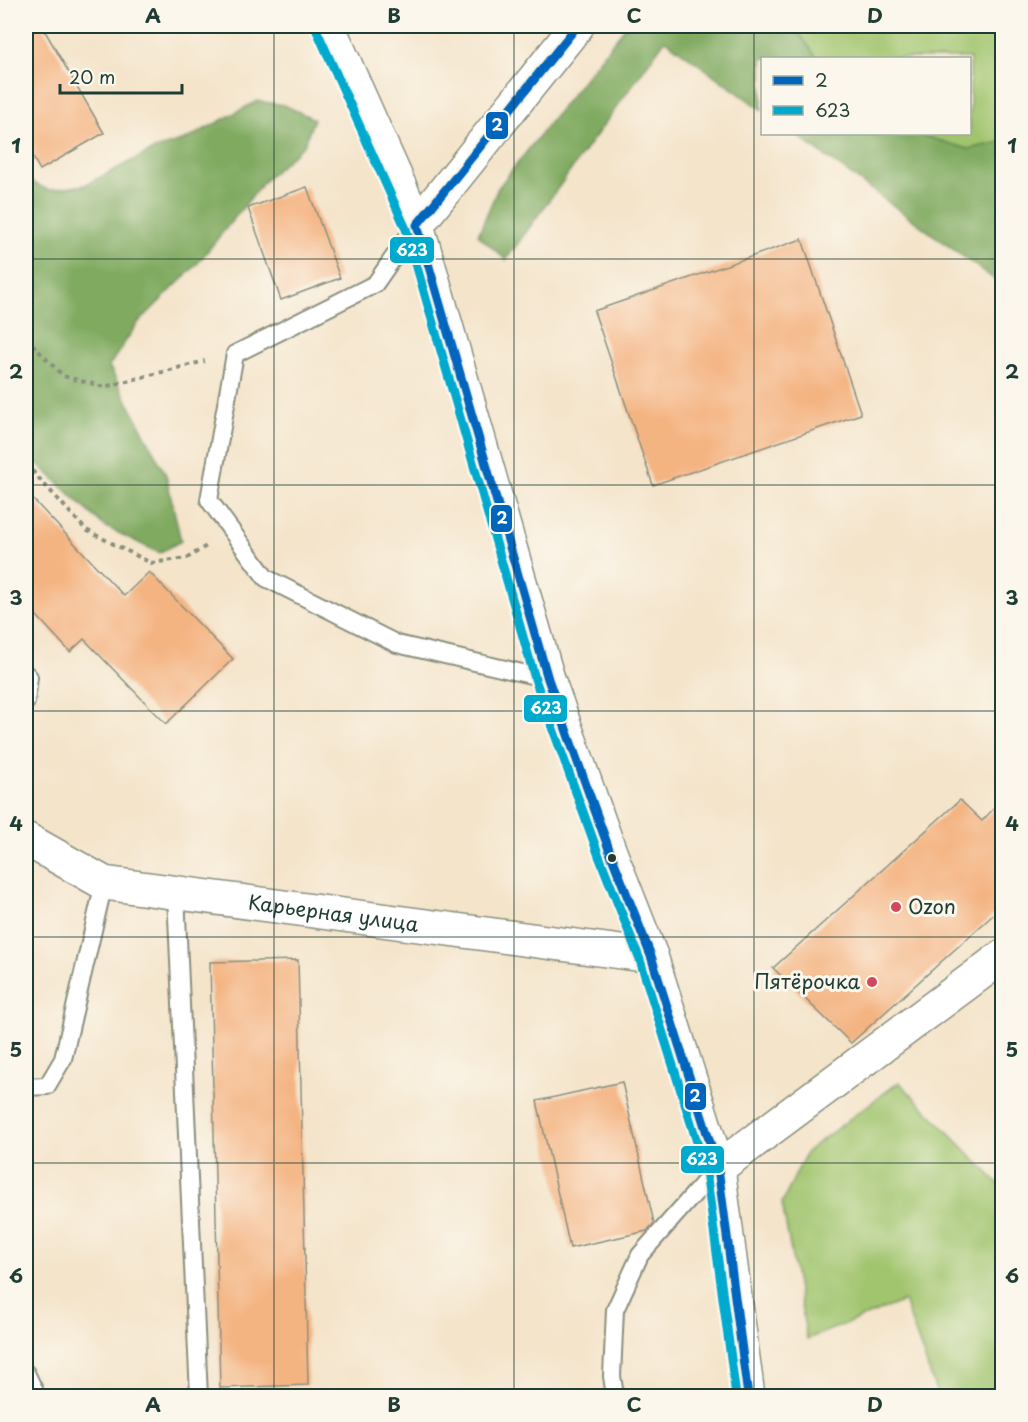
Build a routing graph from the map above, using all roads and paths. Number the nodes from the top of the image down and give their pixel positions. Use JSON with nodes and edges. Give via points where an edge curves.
{"nodes":[{"id":1,"x":328,"y":26,"type":"edge"},
{"id":2,"x":577,"y":26,"type":"edge"},
{"id":3,"x":417,"y":225,"type":"junction"},
{"id":4,"x":26,"y":338,"type":"edge"},
{"id":5,"x":235,"y":354,"type":"junction"},
{"id":6,"x":26,"y":464,"type":"edge"},
{"id":7,"x":231,"y":531,"type":"junction"},
{"id":8,"x":26,"y":674,"type":"edge"},
{"id":9,"x":548,"y":679,"type":"junction"},
{"id":10,"x":26,"y":702,"type":"edge"},
{"id":11,"x":26,"y":839,"type":"edge"},
{"id":12,"x":104,"y":883,"type":"junction"},
{"id":13,"x":176,"y":895,"type":"junction"},
{"id":14,"x":651,"y":956,"type":"junction"},
{"id":15,"x":1002,"y":957,"type":"edge"},
{"id":16,"x":26,"y":1087,"type":"edge"},
{"id":17,"x":718,"y":1168,"type":"junction"},
{"id":18,"x":26,"y":1373,"type":"edge"},
{"id":19,"x":38,"y":1396,"type":"edge"},
{"id":20,"x":199,"y":1396,"type":"edge"},
{"id":21,"x":615,"y":1396,"type":"edge"},
{"id":22,"x":748,"y":1396,"type":"edge"}],
"edges":[{"from":1,"to":3,"type":"street"},
{"from":2,"to":3,"type":"street"},
{"from":3,"to":5,"type":"lane","via":[[375,284]]},
{"from":3,"to":9,"type":"street"},
{"from":4,"to":5,"type":"path","via":[[63,376],[104,387]]},
{"from":5,"to":7,"type":"lane","via":[[209,500]]},
{"from":6,"to":7,"type":"path","via":[[86,530],[151,563],[187,558]]},
{"from":7,"to":9,"type":"lane","via":[[266,578],[397,644]]},
{"from":8,"to":10,"type":"lane"},
{"from":9,"to":14,"type":"street"},
{"from":11,"to":12,"type":"street","name":"Карьерная улица"},
{"from":12,"to":13,"type":"street","name":"Карьерная улица"},
{"from":12,"to":16,"type":"lane","via":[[63,1059],[47,1086]]},
{"from":13,"to":14,"type":"street","name":"Карьерная улица"},
{"from":13,"to":20,"type":"lane"},
{"from":14,"to":17,"type":"street"},
{"from":15,"to":17,"type":"street"},
{"from":17,"to":21,"type":"lane","via":[[640,1255],[615,1310]]},
{"from":17,"to":22,"type":"street"},
{"from":18,"to":19,"type":"lane"}]}
